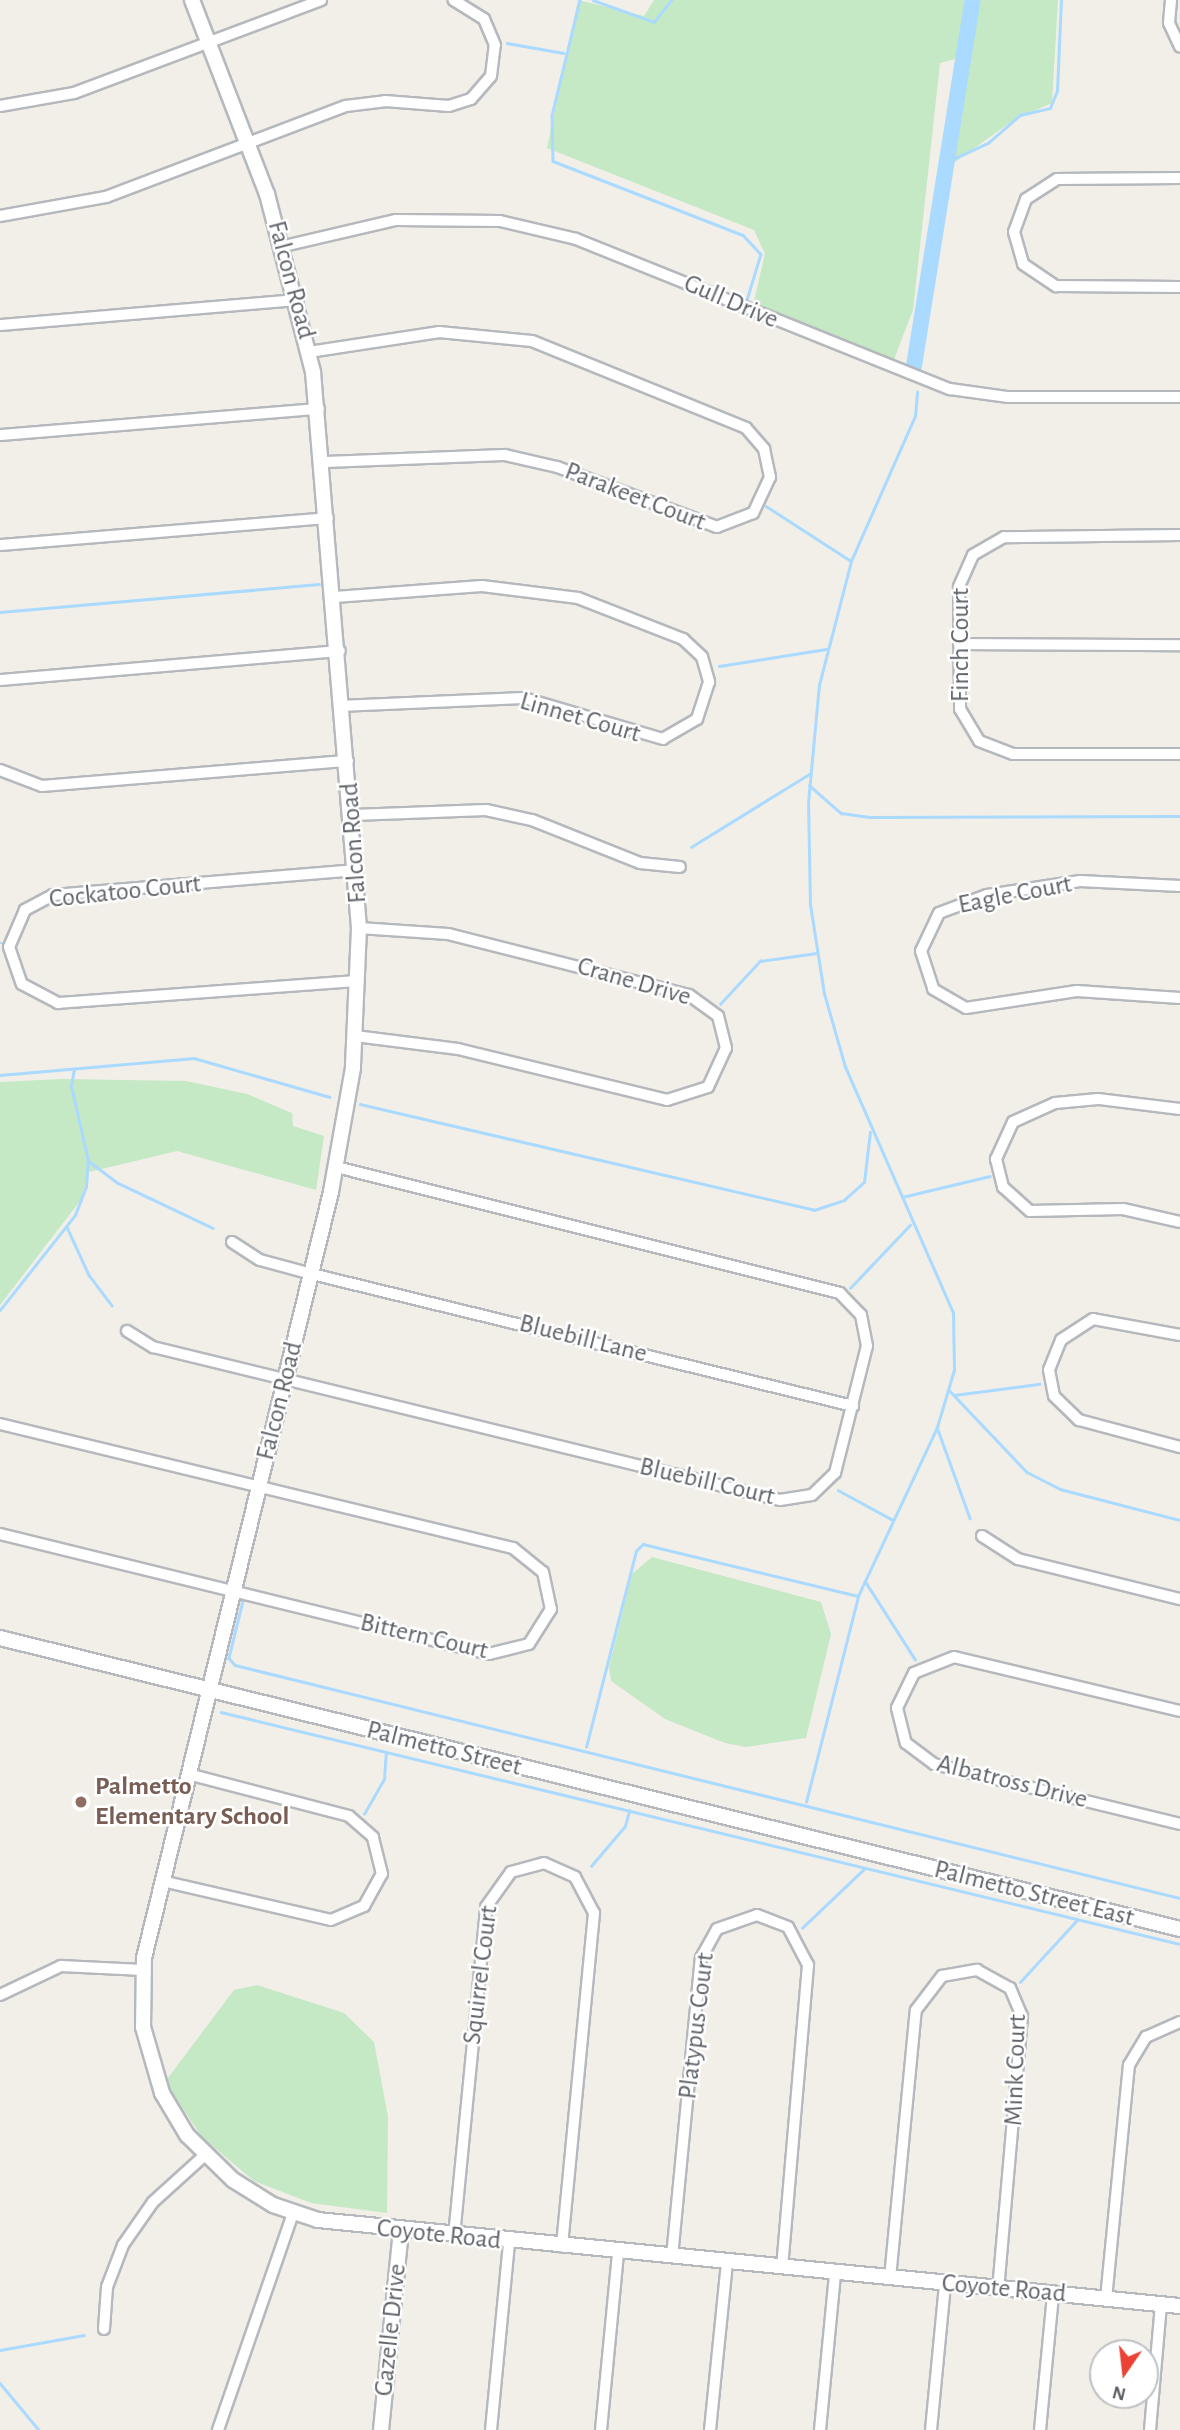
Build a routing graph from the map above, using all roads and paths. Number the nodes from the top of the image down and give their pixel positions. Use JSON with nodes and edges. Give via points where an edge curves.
{"nodes":[{"id":1,"x":192,"y":0,"type":"edge"},
{"id":2,"x":321,"y":0,"type":"edge"},
{"id":3,"x":453,"y":0,"type":"edge"},
{"id":4,"x":1171,"y":0,"type":"edge"},
{"id":5,"x":208,"y":42,"type":"junction"},
{"id":6,"x":1180,"y":47,"type":"edge"},
{"id":7,"x":0,"y":106,"type":"edge"},
{"id":8,"x":248,"y":143,"type":"junction"},
{"id":9,"x":1180,"y":178,"type":"edge"},
{"id":10,"x":0,"y":216,"type":"edge"},
{"id":11,"x":284,"y":246,"type":"junction"},
{"id":12,"x":1180,"y":287,"type":"edge"},
{"id":13,"x":298,"y":300,"type":"junction"},
{"id":14,"x":0,"y":326,"type":"edge"},
{"id":15,"x":309,"y":352,"type":"junction"},
{"id":16,"x":1180,"y":397,"type":"edge"},
{"id":17,"x":319,"y":409,"type":"junction"},
{"id":18,"x":0,"y":435,"type":"edge"},
{"id":19,"x":324,"y":462,"type":"junction"},
{"id":20,"x":329,"y":518,"type":"junction"},
{"id":21,"x":1180,"y":535,"type":"edge"},
{"id":22,"x":0,"y":545,"type":"edge"},
{"id":23,"x":335,"y":597,"type":"junction"},
{"id":24,"x":959,"y":644,"type":"junction"},
{"id":25,"x":1180,"y":645,"type":"edge"},
{"id":26,"x":340,"y":651,"type":"junction"},
{"id":27,"x":0,"y":680,"type":"edge"},
{"id":28,"x":344,"y":706,"type":"junction"},
{"id":29,"x":1180,"y":754,"type":"edge"},
{"id":30,"x":349,"y":761,"type":"junction"},
{"id":31,"x":0,"y":770,"type":"edge"},
{"id":32,"x":353,"y":815,"type":"junction"},
{"id":33,"x":680,"y":867,"type":"dead end"},
{"id":34,"x":357,"y":870,"type":"junction"},
{"id":35,"x":1180,"y":886,"type":"edge"},
{"id":36,"x":359,"y":928,"type":"junction"},
{"id":37,"x":358,"y":981,"type":"junction"},
{"id":38,"x":1180,"y":998,"type":"edge"},
{"id":39,"x":355,"y":1036,"type":"junction"},
{"id":40,"x":1180,"y":1109,"type":"edge"},
{"id":41,"x":337,"y":1167,"type":"junction"},
{"id":42,"x":1180,"y":1222,"type":"edge"},
{"id":43,"x":232,"y":1242,"type":"dead end"},
{"id":44,"x":312,"y":1274,"type":"junction"},
{"id":45,"x":127,"y":1331,"type":"dead end"},
{"id":46,"x":1180,"y":1335,"type":"edge"},
{"id":47,"x":285,"y":1379,"type":"junction"},
{"id":48,"x":853,"y":1406,"type":"junction"},
{"id":49,"x":0,"y":1424,"type":"edge"},
{"id":50,"x":1180,"y":1447,"type":"edge"},
{"id":51,"x":259,"y":1485,"type":"junction"},
{"id":52,"x":0,"y":1534,"type":"edge"},
{"id":53,"x":982,"y":1536,"type":"dead end"},
{"id":54,"x":233,"y":1592,"type":"junction"},
{"id":55,"x":1180,"y":1599,"type":"edge"},
{"id":56,"x":0,"y":1638,"type":"edge"},
{"id":57,"x":209,"y":1690,"type":"junction"},
{"id":58,"x":1180,"y":1711,"type":"edge"},
{"id":59,"x":188,"y":1774,"type":"junction"},
{"id":60,"x":1180,"y":1824,"type":"edge"},
{"id":61,"x":888,"y":1859,"type":"joint"},
{"id":62,"x":162,"y":1881,"type":"junction"},
{"id":63,"x":1180,"y":1929,"type":"edge"},
{"id":64,"x":143,"y":1970,"type":"junction"},
{"id":65,"x":0,"y":1994,"type":"edge"},
{"id":66,"x":1180,"y":2022,"type":"edge"},
{"id":67,"x":205,"y":2155,"type":"junction"},
{"id":68,"x":293,"y":2213,"type":"junction"},
{"id":69,"x":401,"y":2231,"type":"junction"},
{"id":70,"x":454,"y":2236,"type":"junction"},
{"id":71,"x":509,"y":2242,"type":"junction"},
{"id":72,"x":562,"y":2246,"type":"junction"},
{"id":73,"x":618,"y":2252,"type":"junction"},
{"id":74,"x":672,"y":2257,"type":"junction"},
{"id":75,"x":727,"y":2263,"type":"junction"},
{"id":76,"x":782,"y":2268,"type":"junction"},
{"id":77,"x":835,"y":2273,"type":"junction"},
{"id":78,"x":890,"y":2278,"type":"junction"},
{"id":79,"x":945,"y":2284,"type":"junction"},
{"id":80,"x":998,"y":2289,"type":"junction"},
{"id":81,"x":1053,"y":2294,"type":"junction"},
{"id":82,"x":1106,"y":2299,"type":"junction"},
{"id":83,"x":1161,"y":2304,"type":"junction"},
{"id":84,"x":1180,"y":2306,"type":"edge"},
{"id":85,"x":104,"y":2329,"type":"dead end"},
{"id":86,"x":218,"y":2430,"type":"edge"},
{"id":87,"x":381,"y":2430,"type":"edge"},
{"id":88,"x":491,"y":2430,"type":"edge"},
{"id":89,"x":601,"y":2430,"type":"edge"},
{"id":90,"x":710,"y":2430,"type":"edge"},
{"id":91,"x":820,"y":2430,"type":"edge"},
{"id":92,"x":931,"y":2430,"type":"edge"},
{"id":93,"x":1040,"y":2430,"type":"edge"},
{"id":94,"x":1150,"y":2430,"type":"edge"}],
"edges":[{"from":1,"to":5,"type":"street","name":"Falcon Road"},
{"from":2,"to":5,"type":"street"},
{"from":3,"to":8,"type":"street","via":[[484,19],[495,45],[491,76],[471,99],[436,107],[365,102]]},
{"from":4,"to":6,"type":"street","via":[[1169,23]]},
{"from":5,"to":7,"type":"street","via":[[74,93]]},
{"from":5,"to":8,"type":"street","name":"Falcon Road"},
{"from":8,"to":10,"type":"street","via":[[79,205]]},
{"from":8,"to":11,"type":"street","name":"Falcon Road"},
{"from":9,"to":12,"type":"street","via":[[1057,179],[1026,198],[1014,232],[1023,264],[1056,286]]},
{"from":11,"to":13,"type":"street","name":"Falcon Road"},
{"from":11,"to":16,"type":"street","name":"Gull Drive","via":[[396,220],[500,220],[576,239],[950,389],[1008,397]]},
{"from":13,"to":14,"type":"street"},
{"from":13,"to":15,"type":"street","name":"Falcon Road"},
{"from":15,"to":17,"type":"street","name":"Falcon Road"},
{"from":15,"to":19,"type":"street","name":"Parakeet Court","via":[[461,332],[532,341],[746,428],[767,456],[765,496],[748,517],[717,527],[558,467],[505,455]]},
{"from":17,"to":18,"type":"street"},
{"from":17,"to":19,"type":"street","name":"Falcon Road"},
{"from":19,"to":20,"type":"street","name":"Falcon Road"},
{"from":20,"to":22,"type":"street"},
{"from":20,"to":23,"type":"street","name":"Falcon Road"},
{"from":21,"to":24,"type":"street","name":"Finch Court","via":[[990,541],[968,560],[960,580]]},
{"from":23,"to":26,"type":"street","name":"Falcon Road"},
{"from":23,"to":28,"type":"street","name":"Linnet Court","via":[[482,586],[578,598],[683,639],[702,657],[709,682],[697,719],[663,739],[524,698]]},
{"from":24,"to":25,"type":"street"},
{"from":24,"to":29,"type":"street","name":"Finch Court","via":[[962,716],[991,749]]},
{"from":26,"to":27,"type":"street"},
{"from":26,"to":28,"type":"street","name":"Falcon Road"},
{"from":28,"to":30,"type":"street","name":"Falcon Road"},
{"from":30,"to":31,"type":"street","via":[[42,786]]},
{"from":30,"to":32,"type":"street","name":"Falcon Road"},
{"from":32,"to":33,"type":"street","via":[[498,812],[640,863]]},
{"from":32,"to":34,"type":"street","name":"Falcon Road"},
{"from":34,"to":36,"type":"street","name":"Falcon Road"},
{"from":34,"to":37,"type":"street","name":"Cockatoo Court","via":[[53,895],[24,911],[9,947],[22,984],[58,1003]]},
{"from":35,"to":38,"type":"street","name":"Eagle Court","via":[[1080,881],[987,895],[939,914],[921,951],[933,989],[966,1008],[1077,990]]},
{"from":36,"to":37,"type":"street","name":"Falcon Road"},
{"from":36,"to":39,"type":"street","name":"Crane Drive","via":[[447,934],[689,995],[718,1016],[726,1048],[708,1087],[667,1100],[458,1049]]},
{"from":37,"to":39,"type":"street","name":"Falcon Road"},
{"from":39,"to":41,"type":"street","name":"Falcon Road"},
{"from":40,"to":42,"type":"street","via":[[1098,1099],[1038,1108],[1005,1131],[996,1165],[1010,1197],[1030,1211],[1122,1209]]},
{"from":41,"to":44,"type":"street","name":"Falcon Road"},
{"from":41,"to":48,"type":"street","name":"Bluebill Court","via":[[833,1289],[857,1309],[867,1330]]},
{"from":43,"to":44,"type":"street","name":"Bluebill Lane","via":[[260,1260]]},
{"from":44,"to":47,"type":"street","name":"Falcon Road"},
{"from":44,"to":48,"type":"street","name":"Bluebill Lane"},
{"from":45,"to":47,"type":"street","name":"Bluebill Court","via":[[153,1346]]},
{"from":46,"to":50,"type":"street","via":[[1093,1319],[1060,1340],[1049,1370],[1059,1403],[1079,1420]]},
{"from":47,"to":48,"type":"street","name":"Bluebill Court","via":[[788,1501],[812,1495],[830,1480]]},
{"from":47,"to":51,"type":"street","name":"Falcon Road"},
{"from":49,"to":51,"type":"street","name":"Bittern Court"},
{"from":51,"to":54,"type":"street","name":"Falcon Road"},
{"from":51,"to":54,"type":"street","name":"Bittern Court","via":[[520,1551],[543,1572],[551,1609],[535,1639],[497,1655]]},
{"from":52,"to":54,"type":"street","name":"Bittern Court"},
{"from":53,"to":55,"type":"street","via":[[1018,1559]]},
{"from":54,"to":57,"type":"street","name":"Falcon Road"},
{"from":56,"to":57,"type":"street","name":"Palmetto Street"},
{"from":57,"to":59,"type":"street","name":"Coyote Road"},
{"from":57,"to":61,"type":"street","name":"Palmetto Street"},
{"from":58,"to":60,"type":"street","name":"Albatross Drive","via":[[954,1657],[914,1673],[897,1708],[906,1743],[934,1764]]},
{"from":59,"to":62,"type":"street","name":"Coyote Road"},
{"from":59,"to":62,"type":"street","via":[[349,1816],[373,1836],[382,1874],[364,1906],[331,1920]]},
{"from":61,"to":63,"type":"street","name":"Palmetto Street East"},
{"from":62,"to":64,"type":"street","name":"Coyote Road"},
{"from":64,"to":65,"type":"street","via":[[61,1966]]},
{"from":64,"to":67,"type":"street","name":"Coyote Road","via":[[143,2027],[155,2077],[178,2122]]},
{"from":66,"to":82,"type":"street","via":[[1146,2036],[1129,2066]]},
{"from":67,"to":68,"type":"street","name":"Coyote Road","via":[[246,2189]]},
{"from":67,"to":85,"type":"street","via":[[153,2203],[123,2245],[107,2287]]},
{"from":68,"to":69,"type":"street","name":"Coyote Road"},
{"from":68,"to":86,"type":"street"},
{"from":69,"to":70,"type":"street","name":"Coyote Road"},
{"from":69,"to":87,"type":"street","name":"Gazelle Drive"},
{"from":70,"to":71,"type":"street","name":"Coyote Road"},
{"from":70,"to":72,"type":"street","name":"Squirrel Court","via":[[486,1907],[511,1872],[544,1863],[575,1877],[594,1913]]},
{"from":71,"to":72,"type":"street","name":"Coyote Road"},
{"from":71,"to":88,"type":"street"},
{"from":72,"to":73,"type":"street","name":"Coyote Road"},
{"from":73,"to":74,"type":"street","name":"Coyote Road"},
{"from":73,"to":89,"type":"street"},
{"from":74,"to":75,"type":"street","name":"Coyote Road"},
{"from":74,"to":76,"type":"street","name":"Platypus Court","via":[[701,1958],[717,1929],[757,1915],[788,1927],[808,1965]]},
{"from":75,"to":76,"type":"street","name":"Coyote Road"},
{"from":75,"to":90,"type":"street"},
{"from":76,"to":77,"type":"street","name":"Coyote Road"},
{"from":77,"to":78,"type":"street","name":"Coyote Road"},
{"from":77,"to":91,"type":"street"},
{"from":78,"to":79,"type":"street","name":"Coyote Road"},
{"from":78,"to":80,"type":"street","name":"Mink Court","via":[[916,2010],[942,1976],[977,1970],[1010,1988],[1023,2023]]},
{"from":79,"to":80,"type":"street","name":"Coyote Road"},
{"from":79,"to":92,"type":"street"},
{"from":80,"to":81,"type":"street","name":"Coyote Road"},
{"from":81,"to":82,"type":"street","name":"Coyote Road"},
{"from":81,"to":93,"type":"street"},
{"from":82,"to":83,"type":"street","name":"Coyote Road"},
{"from":83,"to":84,"type":"street","name":"Coyote Road"},
{"from":83,"to":94,"type":"street"}]}
